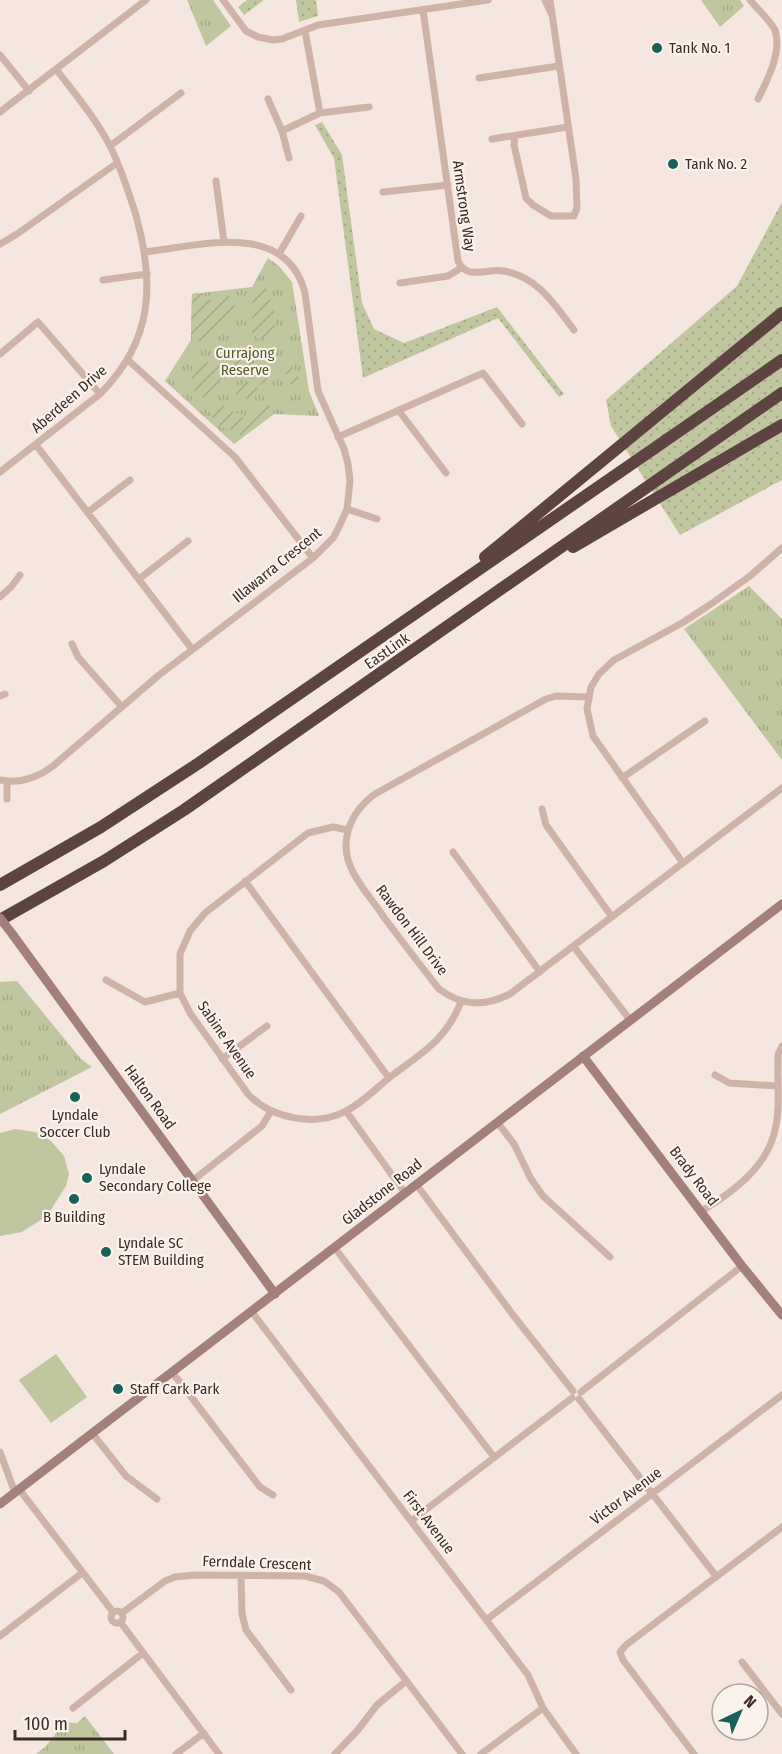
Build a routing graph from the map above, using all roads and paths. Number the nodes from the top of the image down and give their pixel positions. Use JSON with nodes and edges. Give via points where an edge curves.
{"nodes":[{"id":1,"x":146,"y":0,"type":"edge"},
{"id":2,"x":222,"y":0,"type":"edge"},
{"id":3,"x":488,"y":0,"type":"edge"},
{"id":4,"x":545,"y":0,"type":"edge"},
{"id":5,"x":550,"y":0,"type":"edge"},
{"id":6,"x":750,"y":0,"type":"edge"},
{"id":7,"x":423,"y":10,"type":"junction"},
{"id":8,"x":551,"y":12,"type":"junction"},
{"id":9,"x":305,"y":31,"type":"junction"},
{"id":10,"x":0,"y":55,"type":"edge"},
{"id":11,"x":558,"y":66,"type":"junction"},
{"id":12,"x":56,"y":69,"type":"junction"},
{"id":13,"x":479,"y":78,"type":"dead end"},
{"id":14,"x":29,"y":91,"type":"junction"},
{"id":15,"x":181,"y":93,"type":"dead end"},
{"id":16,"x":268,"y":99,"type":"dead end"},
{"id":17,"x":758,"y":99,"type":"dead end"},
{"id":18,"x":369,"y":106,"type":"dead end"},
{"id":19,"x":0,"y":112,"type":"edge"},
{"id":20,"x":320,"y":113,"type":"junction"},
{"id":21,"x":568,"y":127,"type":"junction"},
{"id":22,"x":282,"y":131,"type":"junction"},
{"id":23,"x":515,"y":136,"type":"junction"},
{"id":24,"x":492,"y":139,"type":"dead end"},
{"id":25,"x":110,"y":146,"type":"junction"},
{"id":26,"x":289,"y":158,"type":"dead end"},
{"id":27,"x":117,"y":163,"type":"junction"},
{"id":28,"x":216,"y":181,"type":"dead end"},
{"id":29,"x":447,"y":185,"type":"junction"},
{"id":30,"x":383,"y":192,"type":"dead end"},
{"id":31,"x":302,"y":216,"type":"dead end"},
{"id":32,"x":224,"y":243,"type":"junction"},
{"id":33,"x":0,"y":244,"type":"edge"},
{"id":34,"x":145,"y":252,"type":"junction"},
{"id":35,"x":279,"y":254,"type":"junction"},
{"id":36,"x":461,"y":268,"type":"junction"},
{"id":37,"x":147,"y":274,"type":"junction"},
{"id":38,"x":103,"y":280,"type":"dead end"},
{"id":39,"x":400,"y":283,"type":"dead end"},
{"id":40,"x":782,"y":313,"type":"edge"},
{"id":41,"x":574,"y":330,"type":"dead end"},
{"id":42,"x":0,"y":354,"type":"edge"},
{"id":43,"x":128,"y":360,"type":"junction"},
{"id":44,"x":782,"y":360,"type":"edge"},
{"id":45,"x":782,"y":393,"type":"edge"},
{"id":46,"x":100,"y":394,"type":"junction"},
{"id":47,"x":399,"y":411,"type":"junction"},
{"id":48,"x":522,"y":424,"type":"dead end"},
{"id":49,"x":782,"y":425,"type":"edge"},
{"id":50,"x":338,"y":437,"type":"junction"},
{"id":51,"x":36,"y":444,"type":"junction"},
{"id":52,"x":0,"y":472,"type":"edge"},
{"id":53,"x":446,"y":474,"type":"dead end"},
{"id":54,"x":130,"y":480,"type":"dead end"},
{"id":55,"x":347,"y":509,"type":"junction"},
{"id":56,"x":88,"y":512,"type":"junction"},
{"id":57,"x":377,"y":519,"type":"dead end"},
{"id":58,"x":188,"y":541,"type":"dead end"},
{"id":59,"x":782,"y":548,"type":"edge"},
{"id":60,"x":313,"y":558,"type":"junction"},
{"id":61,"x":20,"y":575,"type":"dead end"},
{"id":62,"x":139,"y":579,"type":"junction"},
{"id":63,"x":504,"y":588,"type":"junction"},
{"id":64,"x":0,"y":597,"type":"edge"},
{"id":65,"x":438,"y":597,"type":"junction"},
{"id":66,"x":72,"y":644,"type":"dead end"},
{"id":67,"x":192,"y":650,"type":"junction"},
{"id":68,"x":588,"y":697,"type":"junction"},
{"id":69,"x":122,"y":707,"type":"junction"},
{"id":70,"x":705,"y":721,"type":"dead end"},
{"id":71,"x":622,"y":778,"type":"junction"},
{"id":72,"x":4,"y":781,"type":"edge"},
{"id":73,"x":782,"y":788,"type":"edge"},
{"id":74,"x":7,"y":799,"type":"dead end"},
{"id":75,"x":542,"y":809,"type":"dead end"},
{"id":76,"x":348,"y":830,"type":"junction"},
{"id":77,"x":453,"y":852,"type":"dead end"},
{"id":78,"x":683,"y":863,"type":"junction"},
{"id":79,"x":245,"y":881,"type":"junction"},
{"id":80,"x":0,"y":885,"type":"edge"},
{"id":81,"x":782,"y":904,"type":"edge"},
{"id":82,"x":612,"y":917,"type":"junction"},
{"id":83,"x":0,"y":919,"type":"edge"},
{"id":84,"x":574,"y":947,"type":"junction"},
{"id":85,"x":540,"y":972,"type":"junction"},
{"id":86,"x":106,"y":980,"type":"dead end"},
{"id":87,"x":180,"y":993,"type":"junction"},
{"id":88,"x":461,"y":1002,"type":"junction"},
{"id":89,"x":630,"y":1020,"type":"junction"},
{"id":90,"x":267,"y":1026,"type":"dead end"},
{"id":91,"x":782,"y":1046,"type":"edge"},
{"id":92,"x":583,"y":1056,"type":"junction"},
{"id":93,"x":222,"y":1059,"type":"junction"},
{"id":94,"x":715,"y":1075,"type":"dead end"},
{"id":95,"x":388,"y":1078,"type":"junction"},
{"id":96,"x":777,"y":1086,"type":"junction"},
{"id":97,"x":346,"y":1111,"type":"junction"},
{"id":98,"x":271,"y":1112,"type":"junction"},
{"id":99,"x":497,"y":1122,"type":"junction"},
{"id":100,"x":192,"y":1181,"type":"junction"},
{"id":101,"x":416,"y":1184,"type":"junction"},
{"id":102,"x":405,"y":1193,"type":"junction"},
{"id":103,"x":702,"y":1211,"type":"junction"},
{"id":104,"x":334,"y":1247,"type":"junction"},
{"id":105,"x":610,"y":1257,"type":"dead end"},
{"id":106,"x":742,"y":1266,"type":"junction"},
{"id":107,"x":275,"y":1294,"type":"junction"},
{"id":108,"x":252,"y":1312,"type":"junction"},
{"id":109,"x":782,"y":1315,"type":"edge"},
{"id":110,"x":172,"y":1372,"type":"junction"},
{"id":111,"x":576,"y":1395,"type":"junction"},
{"id":112,"x":782,"y":1395,"type":"edge"},
{"id":113,"x":92,"y":1433,"type":"junction"},
{"id":114,"x":0,"y":1452,"type":"edge"},
{"id":115,"x":494,"y":1457,"type":"junction"},
{"id":116,"x":17,"y":1491,"type":"junction"},
{"id":117,"x":651,"y":1493,"type":"junction"},
{"id":118,"x":273,"y":1495,"type":"dead end"},
{"id":119,"x":157,"y":1499,"type":"dead end"},
{"id":120,"x":0,"y":1504,"type":"edge"},
{"id":121,"x":411,"y":1521,"type":"junction"},
{"id":122,"x":782,"y":1527,"type":"edge"},
{"id":123,"x":82,"y":1573,"type":"junction"},
{"id":124,"x":241,"y":1576,"type":"junction"},
{"id":125,"x":716,"y":1576,"type":"junction"},
{"id":126,"x":113,"y":1612,"type":"junction"},
{"id":127,"x":122,"y":1613,"type":"junction"},
{"id":128,"x":486,"y":1620,"type":"junction"},
{"id":129,"x":121,"y":1623,"type":"junction"},
{"id":130,"x":0,"y":1636,"type":"edge"},
{"id":131,"x":143,"y":1653,"type":"junction"},
{"id":132,"x":742,"y":1662,"type":"dead end"},
{"id":133,"x":406,"y":1681,"type":"junction"},
{"id":134,"x":291,"y":1690,"type":"dead end"},
{"id":135,"x":73,"y":1708,"type":"dead end"},
{"id":136,"x":543,"y":1708,"type":"junction"},
{"id":137,"x":782,"y":1714,"type":"edge"},
{"id":138,"x":204,"y":1733,"type":"junction"},
{"id":139,"x":176,"y":1754,"type":"edge"},
{"id":140,"x":219,"y":1754,"type":"edge"},
{"id":141,"x":335,"y":1754,"type":"edge"},
{"id":142,"x":462,"y":1754,"type":"edge"},
{"id":143,"x":481,"y":1754,"type":"edge"},
{"id":144,"x":576,"y":1754,"type":"edge"},
{"id":145,"x":694,"y":1754,"type":"edge"}],
"edges":[{"from":1,"to":12,"type":"street"},
{"from":2,"to":9,"type":"street","via":[[242,27],[258,37],[282,39]]},
{"from":3,"to":7,"type":"street"},
{"from":4,"to":8,"type":"street"},
{"from":5,"to":8,"type":"street"},
{"from":6,"to":17,"type":"street","via":[[774,28],[779,43],[777,59]]},
{"from":7,"to":9,"type":"street","via":[[318,25]]},
{"from":7,"to":29,"type":"street","name":"Armstrong Way"},
{"from":8,"to":11,"type":"street"},
{"from":9,"to":20,"type":"street"},
{"from":10,"to":14,"type":"street"},
{"from":11,"to":13,"type":"street"},
{"from":11,"to":21,"type":"street"},
{"from":12,"to":14,"type":"street"},
{"from":12,"to":25,"type":"street","name":"Aberdeen Drive"},
{"from":14,"to":19,"type":"street"},
{"from":15,"to":25,"type":"street"},
{"from":16,"to":22,"type":"street"},
{"from":18,"to":20,"type":"street"},
{"from":20,"to":22,"type":"street"},
{"from":21,"to":23,"type":"street"},
{"from":21,"to":23,"type":"street","via":[[577,194],[572,217],[551,216],[526,198]]},
{"from":22,"to":26,"type":"street"},
{"from":23,"to":24,"type":"street"},
{"from":25,"to":27,"type":"street","name":"Aberdeen Drive"},
{"from":27,"to":33,"type":"street"},
{"from":27,"to":34,"type":"street","name":"Aberdeen Drive"},
{"from":28,"to":32,"type":"street"},
{"from":29,"to":30,"type":"street"},
{"from":29,"to":36,"type":"street","name":"Armstrong Way"},
{"from":31,"to":35,"type":"street"},
{"from":32,"to":34,"type":"street","name":"Illawarra Crescent"},
{"from":32,"to":35,"type":"street","name":"Illawarra Crescent","via":[[260,244]]},
{"from":34,"to":37,"type":"street","name":"Aberdeen Drive"},
{"from":35,"to":50,"type":"street","name":"Illawarra Crescent","via":[[303,286],[318,391]]},
{"from":36,"to":39,"type":"street","via":[[448,276]]},
{"from":36,"to":41,"type":"street","name":"Armstrong Way","via":[[470,273],[503,271],[529,280],[547,294]]},
{"from":37,"to":38,"type":"street"},
{"from":37,"to":43,"type":"street","name":"Aberdeen Drive","via":[[145,318]]},
{"from":40,"to":65,"type":"highway"},
{"from":42,"to":46,"type":"street","via":[[38,322]]},
{"from":43,"to":46,"type":"street","name":"Aberdeen Drive"},
{"from":43,"to":60,"type":"street","via":[[235,457]]},
{"from":44,"to":65,"type":"highway","name":"EastLink"},
{"from":45,"to":63,"type":"highway","name":"EastLink"},
{"from":46,"to":51,"type":"street","name":"Aberdeen Drive"},
{"from":47,"to":48,"type":"street","via":[[483,373]]},
{"from":47,"to":50,"type":"street"},
{"from":47,"to":53,"type":"street"},
{"from":49,"to":63,"type":"highway"},
{"from":50,"to":55,"type":"street","name":"Illawarra Crescent","via":[[349,470]]},
{"from":51,"to":52,"type":"street","name":"Aberdeen Drive"},
{"from":51,"to":56,"type":"street"},
{"from":54,"to":56,"type":"street"},
{"from":55,"to":57,"type":"street"},
{"from":55,"to":60,"type":"street","name":"Illawarra Crescent","via":[[333,538]]},
{"from":56,"to":62,"type":"street"},
{"from":58,"to":62,"type":"street"},
{"from":59,"to":68,"type":"street","via":[[711,604],[614,660],[598,674]]},
{"from":60,"to":67,"type":"street","name":"Illawarra Crescent"},
{"from":61,"to":64,"type":"street"},
{"from":62,"to":67,"type":"street"},
{"from":63,"to":83,"type":"highway","name":"EastLink","via":[[175,816]]},
{"from":65,"to":80,"type":"highway","name":"EastLink","via":[[147,798]]},
{"from":66,"to":69,"type":"street","via":[[78,657]]},
{"from":67,"to":69,"type":"street","name":"Illawarra Crescent"},
{"from":68,"to":71,"type":"street","via":[[590,729]]},
{"from":68,"to":76,"type":"street","via":[[546,699],[375,794],[358,808]]},
{"from":69,"to":72,"type":"street","name":"Illawarra Crescent","via":[[46,771],[27,780]]},
{"from":70,"to":71,"type":"street"},
{"from":71,"to":78,"type":"street"},
{"from":72,"to":74,"type":"street"},
{"from":73,"to":78,"type":"street"},
{"from":75,"to":82,"type":"street","via":[[546,825]]},
{"from":76,"to":79,"type":"street","name":"Sabine Avenue","via":[[333,827],[308,833]]},
{"from":76,"to":88,"type":"street","name":"Rawdon Hill Drive","via":[[347,851],[354,874],[439,989]]},
{"from":77,"to":85,"type":"street"},
{"from":78,"to":82,"type":"street"},
{"from":79,"to":87,"type":"street","name":"Sabine Avenue","via":[[205,913],[190,931],[180,954]]},
{"from":79,"to":95,"type":"street"},
{"from":81,"to":89,"type":"main road","name":"Gladstone Road"},
{"from":82,"to":84,"type":"street"},
{"from":83,"to":100,"type":"main road","name":"Halton Road","bridge":true},
{"from":84,"to":85,"type":"street"},
{"from":84,"to":89,"type":"street"},
{"from":85,"to":88,"type":"street","via":[[496,1001]]},
{"from":86,"to":87,"type":"street","via":[[145,1002]]},
{"from":87,"to":93,"type":"street","name":"Sabine Avenue"},
{"from":88,"to":95,"type":"street","name":"Sabine Avenue","via":[[442,1037]]},
{"from":89,"to":92,"type":"main road","name":"Gladstone Road"},
{"from":90,"to":93,"type":"street"},
{"from":91,"to":96,"type":"street"},
{"from":92,"to":99,"type":"main road","name":"Gladstone Road"},
{"from":92,"to":103,"type":"main road","name":"Brady Road"},
{"from":93,"to":98,"type":"street","name":"Sabine Avenue","via":[[248,1094]]},
{"from":94,"to":96,"type":"street","via":[[729,1083]]},
{"from":95,"to":97,"type":"street","name":"Sabine Avenue"},
{"from":96,"to":103,"type":"street","via":[[774,1135],[764,1157],[750,1176]]},
{"from":97,"to":98,"type":"street","name":"Sabine Avenue","via":[[297,1119]]},
{"from":97,"to":102,"type":"street"},
{"from":98,"to":100,"type":"street","via":[[262,1126]]},
{"from":99,"to":101,"type":"main road","name":"Gladstone Road"},
{"from":99,"to":105,"type":"street","via":[[543,1196]]},
{"from":100,"to":107,"type":"main road","name":"Halton Road"},
{"from":101,"to":102,"type":"main road","name":"Gladstone Road"},
{"from":101,"to":111,"type":"street"},
{"from":102,"to":104,"type":"main road","name":"Gladstone Road"},
{"from":103,"to":106,"type":"main road","name":"Brady Road"},
{"from":104,"to":107,"type":"main road","name":"Gladstone Road"},
{"from":104,"to":115,"type":"street"},
{"from":106,"to":109,"type":"main road","name":"Brady Road"},
{"from":106,"to":111,"type":"street"},
{"from":107,"to":108,"type":"main road","name":"Gladstone Road"},
{"from":108,"to":110,"type":"main road","name":"Gladstone Road"},
{"from":108,"to":121,"type":"street","name":"First Avenue"},
{"from":110,"to":113,"type":"main road","name":"Gladstone Road"},
{"from":110,"to":118,"type":"street","via":[[260,1487]]},
{"from":111,"to":115,"type":"street"},
{"from":111,"to":117,"type":"street"},
{"from":112,"to":117,"type":"street","name":"Victor Avenue"},
{"from":113,"to":116,"type":"main road","name":"Gladstone Road"},
{"from":113,"to":119,"type":"street","via":[[126,1476]]},
{"from":114,"to":116,"type":"street"},
{"from":115,"to":121,"type":"street"},
{"from":116,"to":120,"type":"main road","name":"Gladstone Road"},
{"from":116,"to":123,"type":"street"},
{"from":117,"to":125,"type":"street"},
{"from":117,"to":128,"type":"street","name":"Victor Avenue"},
{"from":121,"to":128,"type":"street","name":"First Avenue"},
{"from":122,"to":125,"type":"street"},
{"from":123,"to":126,"type":"street"},
{"from":123,"to":130,"type":"street"},
{"from":124,"to":127,"type":"street","name":"Ferndale Crescent","via":[[175,1577]]},
{"from":124,"to":133,"type":"street","name":"Ferndale Crescent","via":[[305,1576],[332,1586]]},
{"from":124,"to":134,"type":"street","via":[[246,1630]]},
{"from":125,"to":145,"type":"street","via":[[620,1652]]},
{"from":126,"to":127,"type":"street"},
{"from":126,"to":129,"type":"street","via":[[112,1621]]},
{"from":127,"to":129,"type":"street"},
{"from":128,"to":136,"type":"street","name":"First Avenue","via":[[528,1676]]},
{"from":129,"to":131,"type":"street"},
{"from":131,"to":135,"type":"street"},
{"from":131,"to":138,"type":"street"},
{"from":132,"to":137,"type":"street"},
{"from":133,"to":141,"type":"street","via":[[377,1705]]},
{"from":133,"to":142,"type":"street","name":"Ferndale Crescent"},
{"from":136,"to":143,"type":"street"},
{"from":136,"to":144,"type":"street","name":"First Avenue"},
{"from":138,"to":139,"type":"street"},
{"from":138,"to":140,"type":"street"}]}
